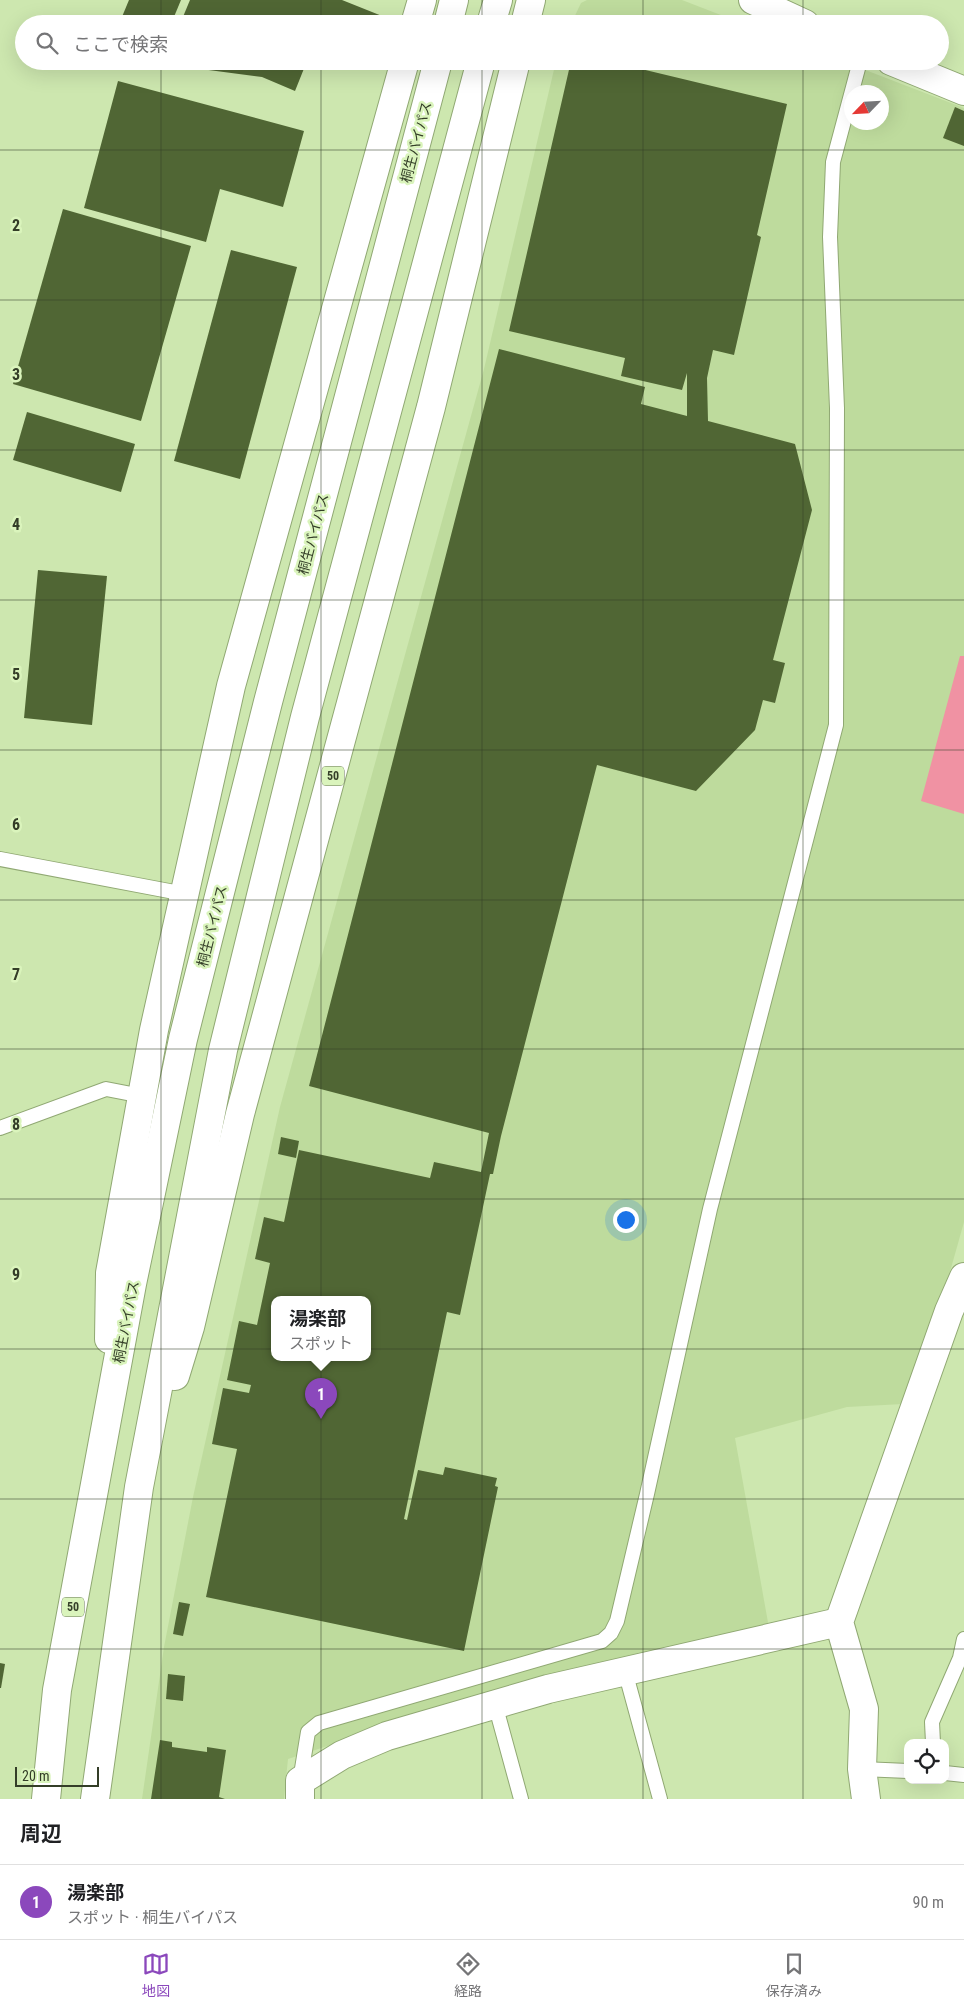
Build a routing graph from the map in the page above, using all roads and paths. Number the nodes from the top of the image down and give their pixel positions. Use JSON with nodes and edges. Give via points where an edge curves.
{"nodes":[{"id":1,"x":422,"y":0,"type":"edge"},
{"id":2,"x":454,"y":0,"type":"edge"},
{"id":3,"x":498,"y":0,"type":"edge"},
{"id":4,"x":531,"y":0,"type":"edge"},
{"id":5,"x":753,"y":0,"type":"edge"},
{"id":6,"x":418,"y":15,"type":"edge"},
{"id":7,"x":450,"y":15,"type":"edge"},
{"id":8,"x":494,"y":15,"type":"edge"},
{"id":9,"x":528,"y":15,"type":"edge"},
{"id":10,"x":786,"y":15,"type":"edge"},
{"id":11,"x":402,"y":70,"type":"edge"},
{"id":12,"x":435,"y":70,"type":"edge"},
{"id":13,"x":479,"y":70,"type":"edge"},
{"id":14,"x":514,"y":70,"type":"edge"},
{"id":15,"x":858,"y":70,"type":"edge"},
{"id":16,"x":913,"y":70,"type":"edge"},
{"id":17,"x":964,"y":91,"type":"edge"},
{"id":18,"x":0,"y":859,"type":"edge"},
{"id":19,"x":185,"y":894,"type":"junction"},
{"id":20,"x":142,"y":1096,"type":"junction"},
{"id":21,"x":0,"y":1128,"type":"edge"},
{"id":22,"x":963,"y":1280,"type":"edge"},
{"id":23,"x":108,"y":1416,"type":"junction"},
{"id":24,"x":139,"y":1487,"type":"junction"},
{"id":25,"x":839,"y":1622,"type":"junction"},
{"id":26,"x":964,"y":1639,"type":"edge"},
{"id":27,"x":625,"y":1671,"type":"junction"},
{"id":28,"x":496,"y":1704,"type":"junction"},
{"id":29,"x":933,"y":1739,"type":"edge"},
{"id":30,"x":904,"y":1772,"type":"edge"},
{"id":31,"x":949,"y":1773,"type":"edge"},
{"id":32,"x":964,"y":1775,"type":"edge"},
{"id":33,"x":300,"y":1790,"type":"edge"},
{"id":34,"x":860,"y":1790,"type":"edge"},
{"id":35,"x":46,"y":1799,"type":"edge"},
{"id":36,"x":95,"y":1799,"type":"edge"},
{"id":37,"x":521,"y":1799,"type":"edge"},
{"id":38,"x":660,"y":1799,"type":"edge"}],
"edges":[{"from":1,"to":6,"type":"main road"},
{"from":2,"to":7,"type":"main road"},
{"from":3,"to":8,"type":"main road"},
{"from":4,"to":9,"type":"main road"},
{"from":5,"to":10,"type":"main road"},
{"from":11,"to":19,"type":"main road","number":"50","via":[[231,686]]},
{"from":12,"to":23,"type":"main road","name":"桐生バイパス","number":"50","via":[[268,702],[183,1040]]},
{"from":13,"to":24,"type":"main road","number":"50","via":[[305,717],[226,1041]]},
{"from":14,"to":24,"type":"main road","number":"50","via":[[431,407],[240,1114],[190,1326]]},
{"from":15,"to":33,"type":"lane","via":[[833,162],[830,237],[838,408],[836,725],[710,1209],[617,1620],[611,1633],[602,1641],[320,1723],[308,1732]]},
{"from":16,"to":17,"type":"main road"},
{"from":18,"to":19,"type":"lane"},
{"from":19,"to":20,"type":"main road","number":"50"},
{"from":20,"to":21,"type":"lane","via":[[106,1089]]},
{"from":20,"to":23,"type":"main road","number":"50","via":[[110,1273]]},
{"from":22,"to":25,"type":"main road","via":[[949,1311]]},
{"from":23,"to":35,"type":"main road","name":"桐生バイパス","number":"50","via":[[58,1690]]},
{"from":24,"to":36,"type":"main road","number":"50"},
{"from":25,"to":27,"type":"main road"},
{"from":25,"to":34,"type":"main road","via":[[864,1709]]},
{"from":26,"to":29,"type":"lane","via":[[960,1658],[932,1722]]},
{"from":27,"to":28,"type":"main road"},
{"from":27,"to":38,"type":"lane"},
{"from":28,"to":33,"type":"main road","via":[[387,1736],[342,1755]]},
{"from":28,"to":37,"type":"lane"},
{"from":30,"to":34,"type":"lane"},
{"from":31,"to":32,"type":"lane"}]}
